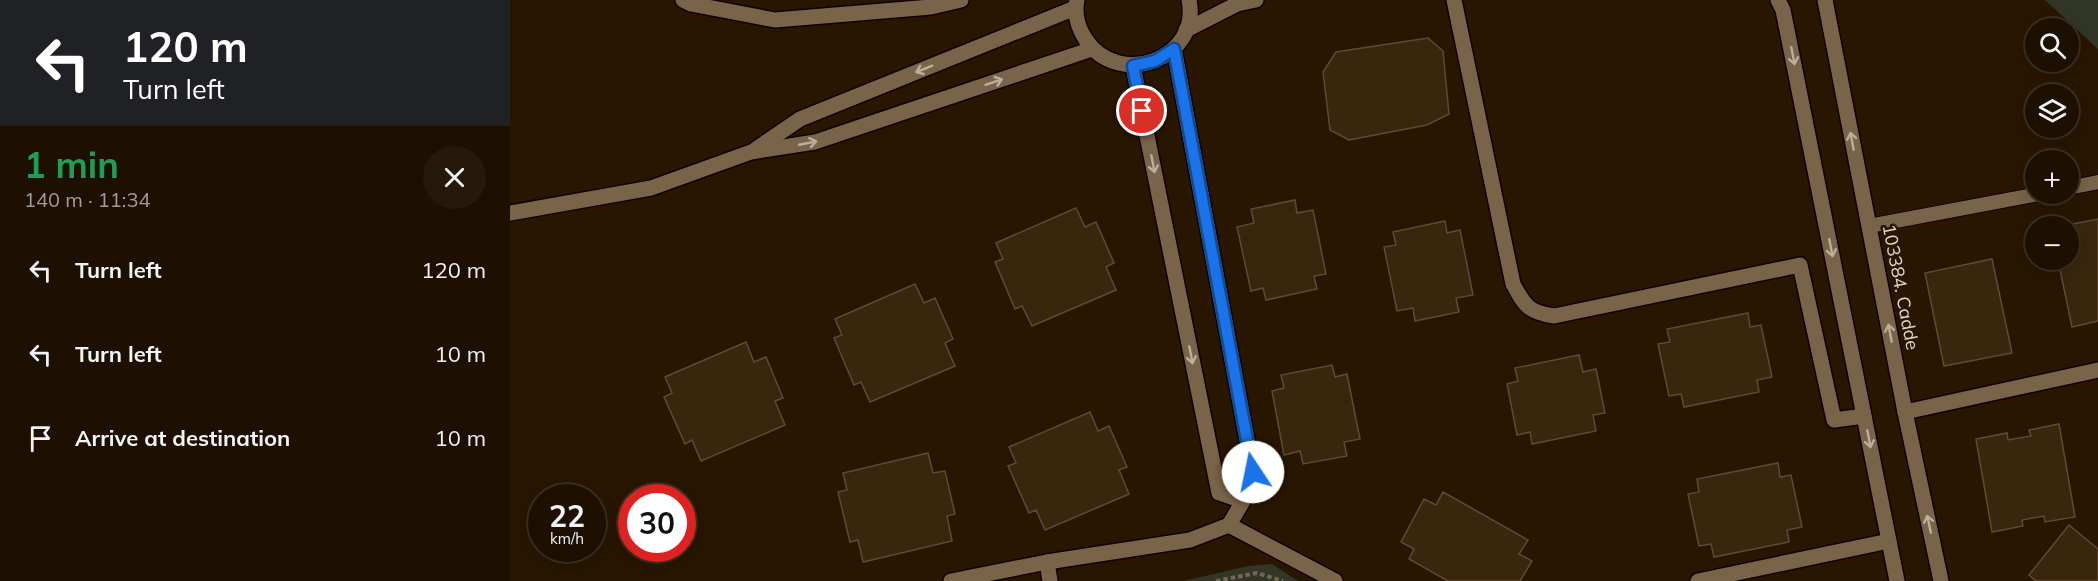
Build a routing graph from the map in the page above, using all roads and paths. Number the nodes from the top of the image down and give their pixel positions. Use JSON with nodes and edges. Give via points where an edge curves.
{"nodes":[{"id":1,"x":683,"y":0,"type":"edge"},
{"id":2,"x":961,"y":0,"type":"edge"},
{"id":3,"x":1189,"y":0,"type":"edge"},
{"id":4,"x":1256,"y":0,"type":"edge"},
{"id":5,"x":1454,"y":0,"type":"edge"},
{"id":6,"x":1778,"y":0,"type":"edge"},
{"id":7,"x":1825,"y":0,"type":"edge"},
{"id":8,"x":1076,"y":4,"type":"edge"},
{"id":9,"x":1186,"y":30,"type":"junction"},
{"id":10,"x":1092,"y":49,"type":"junction"},
{"id":11,"x":1174,"y":49,"type":"junction"},
{"id":12,"x":1133,"y":66,"type":"junction"},
{"id":13,"x":751,"y":152,"type":"junction"},
{"id":14,"x":2098,"y":182,"type":"edge"},
{"id":15,"x":2079,"y":186,"type":"edge"},
{"id":16,"x":2025,"y":197,"type":"edge"},
{"id":17,"x":510,"y":213,"type":"edge"},
{"id":18,"x":1869,"y":226,"type":"junction"},
{"id":19,"x":2098,"y":370,"type":"edge"},
{"id":20,"x":1905,"y":412,"type":"junction"},
{"id":21,"x":1864,"y":416,"type":"junction"},
{"id":22,"x":1243,"y":501,"type":"junction"},
{"id":23,"x":1229,"y":525,"type":"junction"},
{"id":24,"x":1889,"y":541,"type":"junction"},
{"id":25,"x":1047,"y":562,"type":"junction"},
{"id":26,"x":1257,"y":573,"type":"junction"},
{"id":27,"x":951,"y":581,"type":"edge"},
{"id":28,"x":1050,"y":581,"type":"edge"},
{"id":29,"x":1216,"y":581,"type":"edge"},
{"id":30,"x":1258,"y":581,"type":"edge"},
{"id":31,"x":1283,"y":581,"type":"edge"},
{"id":32,"x":1335,"y":581,"type":"edge"},
{"id":33,"x":1698,"y":581,"type":"edge"},
{"id":34,"x":1897,"y":581,"type":"edge"},
{"id":35,"x":1941,"y":581,"type":"edge"}],
"edges":[{"from":1,"to":2,"type":"street","via":[[775,20],[931,7]]},
{"from":3,"to":9,"type":"street"},
{"from":4,"to":9,"type":"street","via":[[1237,4]]},
{"from":5,"to":21,"type":"street","via":[[1513,284],[1525,306],[1554,316],[1800,266],[1834,420]]},
{"from":6,"to":21,"type":"street","one_way":true,"via":[[1784,10]]},
{"from":18,"to":7,"type":"street","name":"103384. Cadde","one_way":true},
{"from":8,"to":10,"type":"street","via":[[1080,30]]},
{"from":8,"to":13,"type":"street","one_way":true,"via":[[800,119]]},
{"from":9,"to":11,"type":"street"},
{"from":10,"to":12,"type":"street","via":[[1111,61]]},
{"from":13,"to":10,"type":"street","one_way":true,"via":[[815,142]]},
{"from":11,"to":12,"type":"street","via":[[1155,61]]},
{"from":11,"to":22,"type":"street","via":[[1253,472]]},
{"from":12,"to":22,"type":"street","one_way":true,"via":[[1219,493]]},
{"from":13,"to":17,"type":"street","via":[[651,188]]},
{"from":14,"to":15,"type":"lane"},
{"from":16,"to":18,"type":"lane"},
{"from":20,"to":18,"type":"street","name":"103384. Cadde","one_way":true},
{"from":19,"to":20,"type":"street"},
{"from":35,"to":20,"type":"street","name":"103384. Cadde","one_way":true},
{"from":21,"to":24,"type":"street","one_way":true},
{"from":22,"to":23,"type":"street"},
{"from":23,"to":25,"type":"street","via":[[1190,540]]},
{"from":23,"to":32,"type":"street"},
{"from":24,"to":33,"type":"street"},
{"from":24,"to":34,"type":"street"},
{"from":25,"to":27,"type":"street"},
{"from":25,"to":28,"type":"street"},
{"from":26,"to":29,"type":"path"},
{"from":26,"to":30,"type":"path"},
{"from":26,"to":31,"type":"path"}]}
